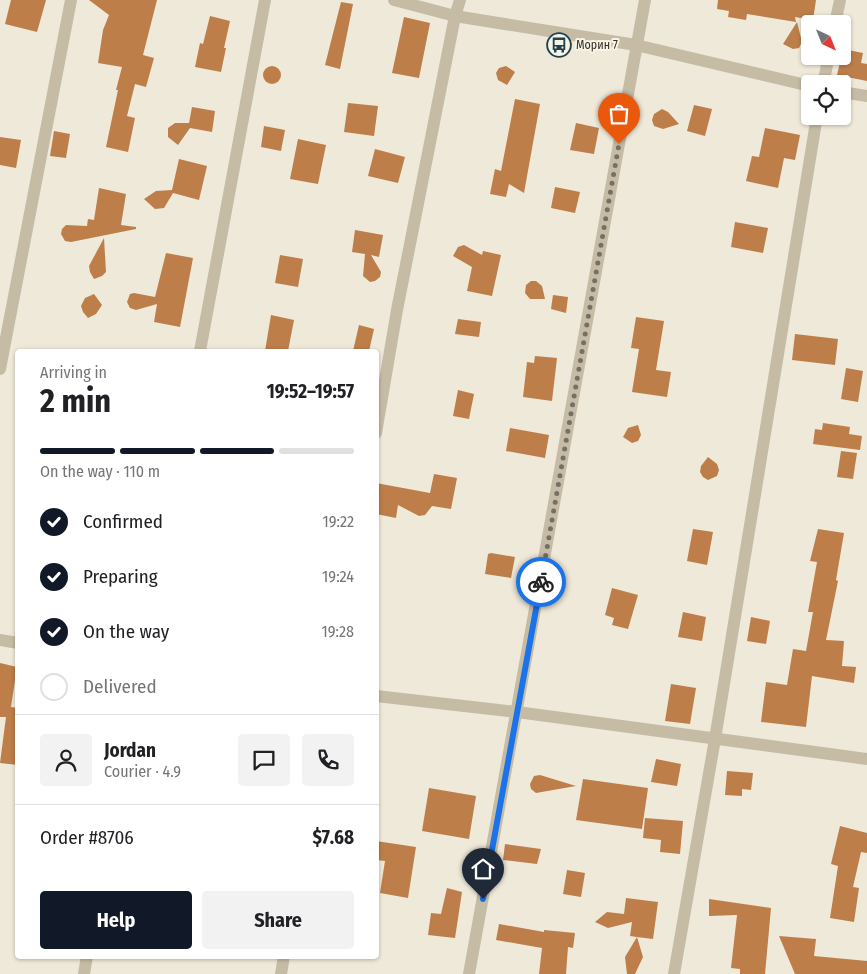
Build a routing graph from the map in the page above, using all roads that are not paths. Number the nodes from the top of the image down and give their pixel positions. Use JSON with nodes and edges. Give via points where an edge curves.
{"nodes":[{"id":1,"x":71,"y":0,"type":"edge"},
{"id":2,"x":265,"y":0,"type":"edge"},
{"id":3,"x":394,"y":0,"type":"edge"},
{"id":4,"x":460,"y":0,"type":"edge"},
{"id":5,"x":645,"y":0,"type":"edge"},
{"id":6,"x":840,"y":0,"type":"edge"},
{"id":7,"x":837,"y":15,"type":"edge"},
{"id":8,"x":455,"y":16,"type":"junction"},
{"id":9,"x":636,"y":46,"type":"junction"},
{"id":10,"x":801,"y":84,"type":"edge"},
{"id":11,"x":851,"y":93,"type":"edge"},
{"id":12,"x":867,"y":96,"type":"edge"},
{"id":13,"x":816,"y":125,"type":"edge"},
{"id":14,"x":200,"y":349,"type":"edge"},
{"id":15,"x":0,"y":369,"type":"edge"},
{"id":16,"x":379,"y":415,"type":"edge"},
{"id":17,"x":0,"y":640,"type":"edge"},
{"id":18,"x":15,"y":642,"type":"edge"},
{"id":19,"x":379,"y":696,"type":"edge"},
{"id":20,"x":517,"y":712,"type":"junction"},
{"id":21,"x":715,"y":739,"type":"junction"},
{"id":22,"x":867,"y":759,"type":"edge"},
{"id":23,"x":86,"y":959,"type":"edge"},
{"id":24,"x":284,"y":959,"type":"edge"},
{"id":25,"x":84,"y":974,"type":"edge"},
{"id":26,"x":281,"y":974,"type":"edge"},
{"id":27,"x":469,"y":974,"type":"edge"},
{"id":28,"x":674,"y":974,"type":"edge"}],
"edges":[{"from":1,"to":15,"type":"street"},
{"from":2,"to":14,"type":"street"},
{"from":3,"to":8,"type":"street"},
{"from":4,"to":8,"type":"street"},
{"from":5,"to":9,"type":"street"},
{"from":6,"to":7,"type":"street"},
{"from":8,"to":9,"type":"street"},
{"from":8,"to":16,"type":"street"},
{"from":9,"to":10,"type":"street"},
{"from":9,"to":20,"type":"street"},
{"from":11,"to":12,"type":"street"},
{"from":13,"to":21,"type":"street"},
{"from":17,"to":18,"type":"street"},
{"from":19,"to":20,"type":"street"},
{"from":20,"to":21,"type":"street"},
{"from":20,"to":27,"type":"street"},
{"from":21,"to":22,"type":"street"},
{"from":21,"to":28,"type":"street"},
{"from":23,"to":25,"type":"street"},
{"from":24,"to":26,"type":"street"}]}
